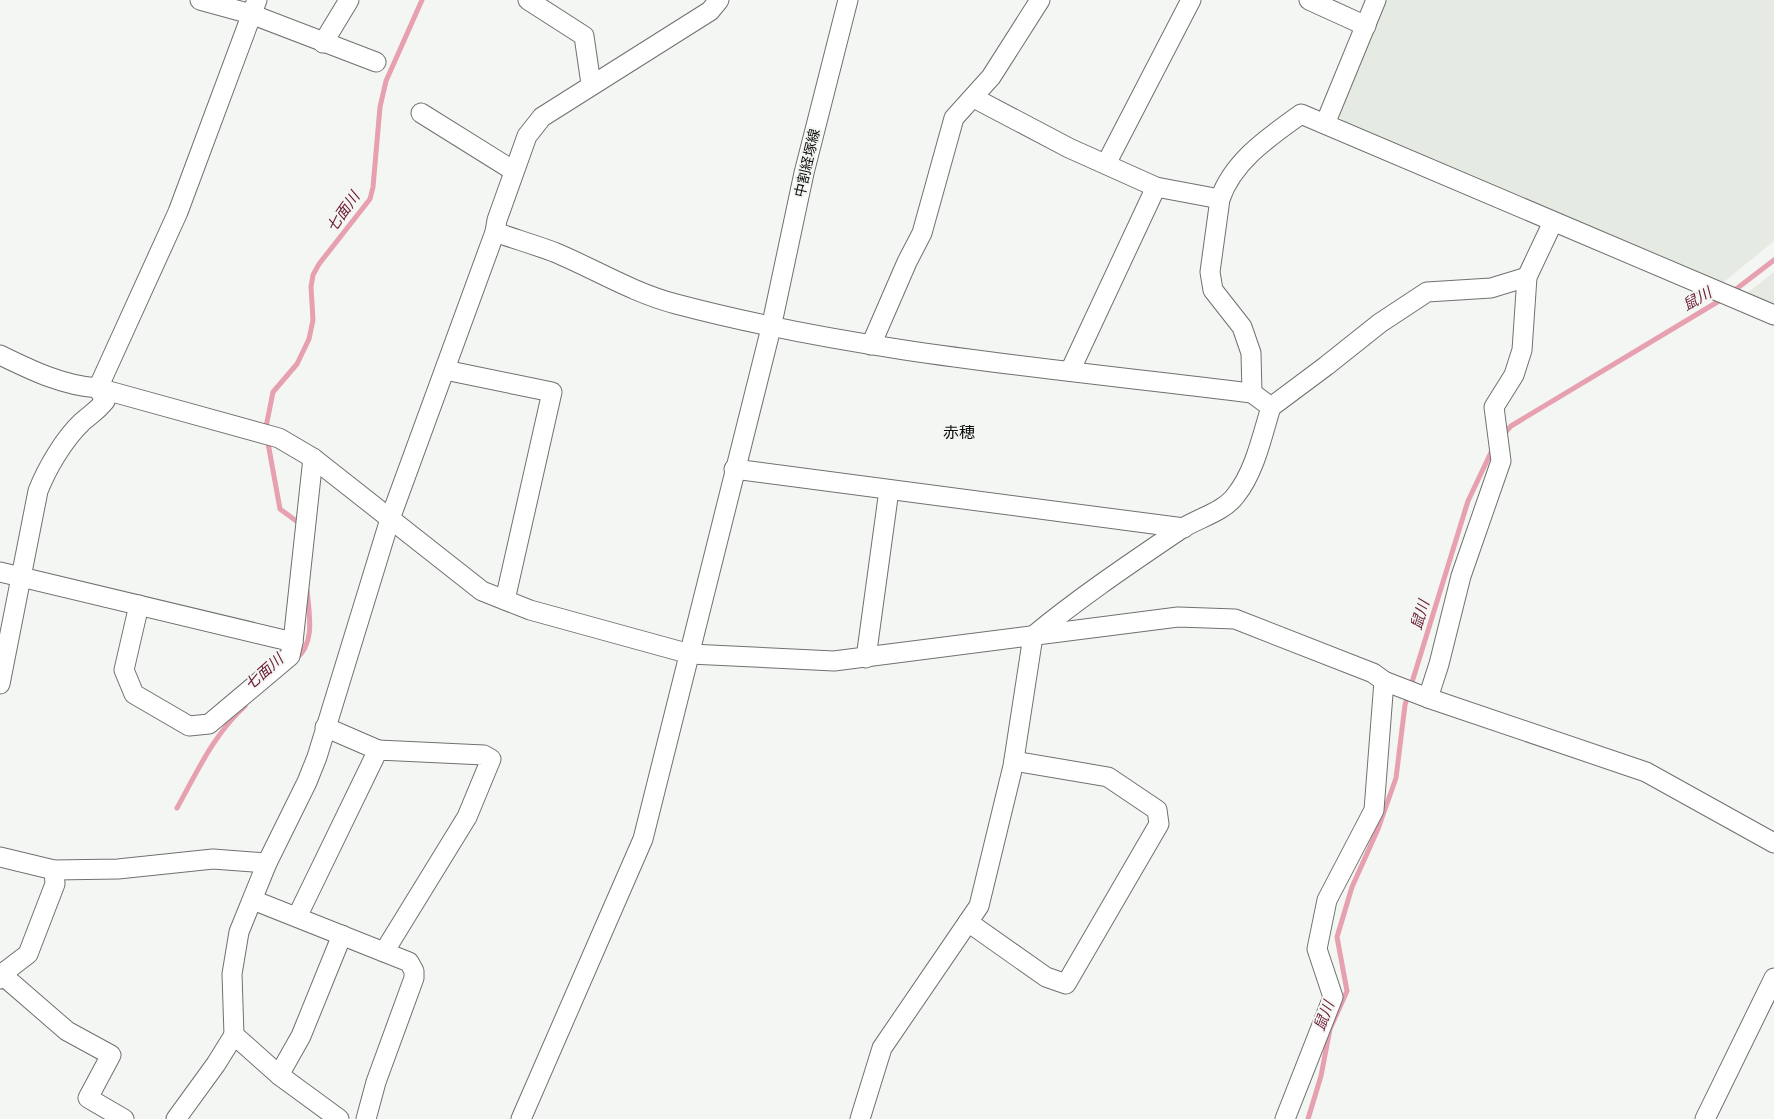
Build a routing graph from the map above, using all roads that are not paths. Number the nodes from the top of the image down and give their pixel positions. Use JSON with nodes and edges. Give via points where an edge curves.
{"nodes":[{"id":1,"x":200,"y":0,"type":"edge"},
{"id":2,"x":349,"y":0,"type":"edge"},
{"id":3,"x":528,"y":0,"type":"edge"},
{"id":4,"x":719,"y":0,"type":"edge"},
{"id":5,"x":848,"y":0,"type":"edge"},
{"id":6,"x":1040,"y":0,"type":"edge"},
{"id":7,"x":1190,"y":0,"type":"edge"},
{"id":8,"x":1309,"y":0,"type":"edge"},
{"id":9,"x":1376,"y":0,"type":"edge"},
{"id":10,"x":254,"y":7,"type":"edge"},
{"id":11,"x":1366,"y":26,"type":"junction"},
{"id":12,"x":323,"y":43,"type":"junction"},
{"id":13,"x":376,"y":62,"type":"dead end"},
{"id":14,"x":591,"y":84,"type":"junction"},
{"id":15,"x":974,"y":98,"type":"junction"},
{"id":16,"x":421,"y":114,"type":"dead end"},
{"id":17,"x":1325,"y":124,"type":"junction"},
{"id":18,"x":1106,"y":164,"type":"junction"},
{"id":19,"x":514,"y":171,"type":"junction"},
{"id":20,"x":1156,"y":187,"type":"junction"},
{"id":21,"x":1220,"y":199,"type":"junction"},
{"id":22,"x":1553,"y":222,"type":"junction"},
{"id":23,"x":495,"y":232,"type":"junction"},
{"id":24,"x":1527,"y":277,"type":"junction"},
{"id":25,"x":1774,"y":315,"type":"edge"},
{"id":26,"x":771,"y":328,"type":"junction"},
{"id":27,"x":871,"y":345,"type":"junction"},
{"id":28,"x":0,"y":356,"type":"edge"},
{"id":29,"x":445,"y":370,"type":"junction"},
{"id":30,"x":1070,"y":371,"type":"junction"},
{"id":31,"x":98,"y":388,"type":"junction"},
{"id":32,"x":1252,"y":393,"type":"junction"},
{"id":33,"x":1270,"y":407,"type":"junction"},
{"id":34,"x":312,"y":458,"type":"junction"},
{"id":35,"x":734,"y":469,"type":"junction"},
{"id":36,"x":889,"y":490,"type":"junction"},
{"id":37,"x":390,"y":519,"type":"junction"},
{"id":38,"x":1184,"y":528,"type":"junction"},
{"id":39,"x":0,"y":572,"type":"edge"},
{"id":40,"x":20,"y":578,"type":"junction"},
{"id":41,"x":505,"y":600,"type":"junction"},
{"id":42,"x":139,"y":605,"type":"junction"},
{"id":43,"x":1033,"y":636,"type":"junction"},
{"id":44,"x":293,"y":642,"type":"junction"},
{"id":45,"x":690,"y":654,"type":"junction"},
{"id":46,"x":866,"y":658,"type":"junction"},
{"id":47,"x":0,"y":684,"type":"edge"},
{"id":48,"x":1391,"y":684,"type":"junction"},
{"id":49,"x":1424,"y":697,"type":"junction"},
{"id":50,"x":326,"y":727,"type":"junction"},
{"id":51,"x":378,"y":750,"type":"junction"},
{"id":52,"x":1014,"y":761,"type":"junction"},
{"id":53,"x":1774,"y":843,"type":"edge"},
{"id":54,"x":0,"y":857,"type":"edge"},
{"id":55,"x":267,"y":863,"type":"junction"},
{"id":56,"x":54,"y":870,"type":"junction"},
{"id":57,"x":253,"y":900,"type":"junction"},
{"id":58,"x":297,"y":917,"type":"junction"},
{"id":59,"x":968,"y":922,"type":"junction"},
{"id":60,"x":342,"y":935,"type":"junction"},
{"id":61,"x":384,"y":952,"type":"junction"},
{"id":62,"x":1,"y":975,"type":"edge"},
{"id":63,"x":1774,"y":978,"type":"edge"},
{"id":64,"x":234,"y":1035,"type":"junction"},
{"id":65,"x":279,"y":1075,"type":"junction"},
{"id":66,"x":124,"y":1119,"type":"edge"},
{"id":67,"x":176,"y":1119,"type":"edge"},
{"id":68,"x":339,"y":1119,"type":"edge"},
{"id":69,"x":366,"y":1119,"type":"edge"},
{"id":70,"x":521,"y":1119,"type":"edge"},
{"id":71,"x":860,"y":1119,"type":"edge"},
{"id":72,"x":1285,"y":1119,"type":"edge"},
{"id":73,"x":1706,"y":1119,"type":"edge"}],
"edges":[{"from":1,"to":10,"type":"street"},
{"from":2,"to":12,"type":"street"},
{"from":3,"to":14,"type":"street","via":[[584,36]]},
{"from":4,"to":14,"type":"street","via":[[710,11]]},
{"from":5,"to":26,"type":"street","name":"中割経塚線","via":[[804,173]]},
{"from":6,"to":15,"type":"street"},
{"from":7,"to":18,"type":"street"},
{"from":8,"to":11,"type":"street"},
{"from":9,"to":11,"type":"street"},
{"from":10,"to":12,"type":"street"},
{"from":10,"to":31,"type":"street","via":[[178,212]]},
{"from":11,"to":17,"type":"street"},
{"from":12,"to":13,"type":"street"},
{"from":14,"to":19,"type":"street","via":[[542,117],[528,136]]},
{"from":15,"to":18,"type":"street"},
{"from":15,"to":27,"type":"street","via":[[954,118],[922,233]]},
{"from":16,"to":19,"type":"street"},
{"from":17,"to":21,"type":"street","via":[[1301,114],[1268,137],[1244,159]]},
{"from":17,"to":22,"type":"street"},
{"from":18,"to":20,"type":"street"},
{"from":19,"to":23,"type":"street"},
{"from":20,"to":21,"type":"street"},
{"from":20,"to":30,"type":"street"},
{"from":21,"to":32,"type":"street","via":[[1210,272],[1213,290],[1242,327],[1251,353]]},
{"from":22,"to":24,"type":"street"},
{"from":22,"to":25,"type":"street"},
{"from":23,"to":26,"type":"street","via":[[555,252],[638,292]]},
{"from":23,"to":29,"type":"street"},
{"from":24,"to":33,"type":"street","via":[[1491,288],[1427,292]]},
{"from":24,"to":49,"type":"street","via":[[1522,350],[1514,375],[1494,407],[1501,460],[1460,576],[1439,664]]},
{"from":26,"to":27,"type":"street"},
{"from":26,"to":35,"type":"street","name":"中割経塚線"},
{"from":27,"to":30,"type":"street"},
{"from":28,"to":31,"type":"street","via":[[79,387]]},
{"from":29,"to":37,"type":"street"},
{"from":29,"to":41,"type":"street","via":[[552,392]]},
{"from":30,"to":32,"type":"street"},
{"from":31,"to":34,"type":"street","via":[[279,438]]},
{"from":31,"to":40,"type":"street","via":[[105,401],[95,414],[82,422],[51,462],[38,491]]},
{"from":32,"to":33,"type":"street"},
{"from":33,"to":38,"type":"street","via":[[1254,462],[1238,494],[1230,502]]},
{"from":34,"to":37,"type":"street"},
{"from":34,"to":44,"type":"street"},
{"from":35,"to":36,"type":"street"},
{"from":35,"to":45,"type":"street","name":"中割経塚線"},
{"from":36,"to":38,"type":"street"},
{"from":36,"to":46,"type":"street"},
{"from":37,"to":41,"type":"street","via":[[482,591]]},
{"from":37,"to":50,"type":"street"},
{"from":38,"to":43,"type":"street","via":[[1062,612]]},
{"from":39,"to":40,"type":"street"},
{"from":40,"to":42,"type":"street"},
{"from":40,"to":47,"type":"street"},
{"from":41,"to":45,"type":"street","via":[[588,627]]},
{"from":42,"to":44,"type":"street"},
{"from":42,"to":44,"type":"street","via":[[124,670],[134,694],[189,726],[209,724],[290,656]]},
{"from":43,"to":46,"type":"street"},
{"from":43,"to":48,"type":"street","via":[[1178,617],[1235,619],[1373,673]]},
{"from":43,"to":52,"type":"street"},
{"from":45,"to":46,"type":"street","via":[[834,661]]},
{"from":45,"to":70,"type":"street","name":"中割経塚線","via":[[643,839]]},
{"from":48,"to":49,"type":"street"},
{"from":48,"to":72,"type":"street","via":[[1374,810],[1326,900],[1317,949],[1334,997]]},
{"from":49,"to":53,"type":"street","via":[[1646,772]]},
{"from":50,"to":51,"type":"street"},
{"from":50,"to":55,"type":"street","via":[[307,782]]},
{"from":51,"to":58,"type":"street"},
{"from":51,"to":61,"type":"street","via":[[484,755],[491,759],[467,817]]},
{"from":52,"to":59,"type":"street","via":[[979,906]]},
{"from":52,"to":59,"type":"street","via":[[1108,777],[1157,810],[1159,824],[1066,984],[1046,977]]},
{"from":54,"to":56,"type":"street"},
{"from":55,"to":56,"type":"street","via":[[213,859],[118,869]]},
{"from":55,"to":57,"type":"street"},
{"from":56,"to":62,"type":"street","via":[[54,884],[28,954]]},
{"from":57,"to":58,"type":"street"},
{"from":57,"to":64,"type":"street","via":[[239,932],[232,974]]},
{"from":58,"to":60,"type":"street"},
{"from":59,"to":71,"type":"street","via":[[882,1048]]},
{"from":60,"to":61,"type":"street"},
{"from":60,"to":65,"type":"street","via":[[301,1036]]},
{"from":61,"to":69,"type":"street","via":[[409,962],[414,978]]},
{"from":62,"to":66,"type":"street","via":[[67,1031],[111,1055],[88,1098]]},
{"from":63,"to":73,"type":"street"},
{"from":64,"to":65,"type":"street"},
{"from":64,"to":67,"type":"street"},
{"from":65,"to":68,"type":"street"}]}
